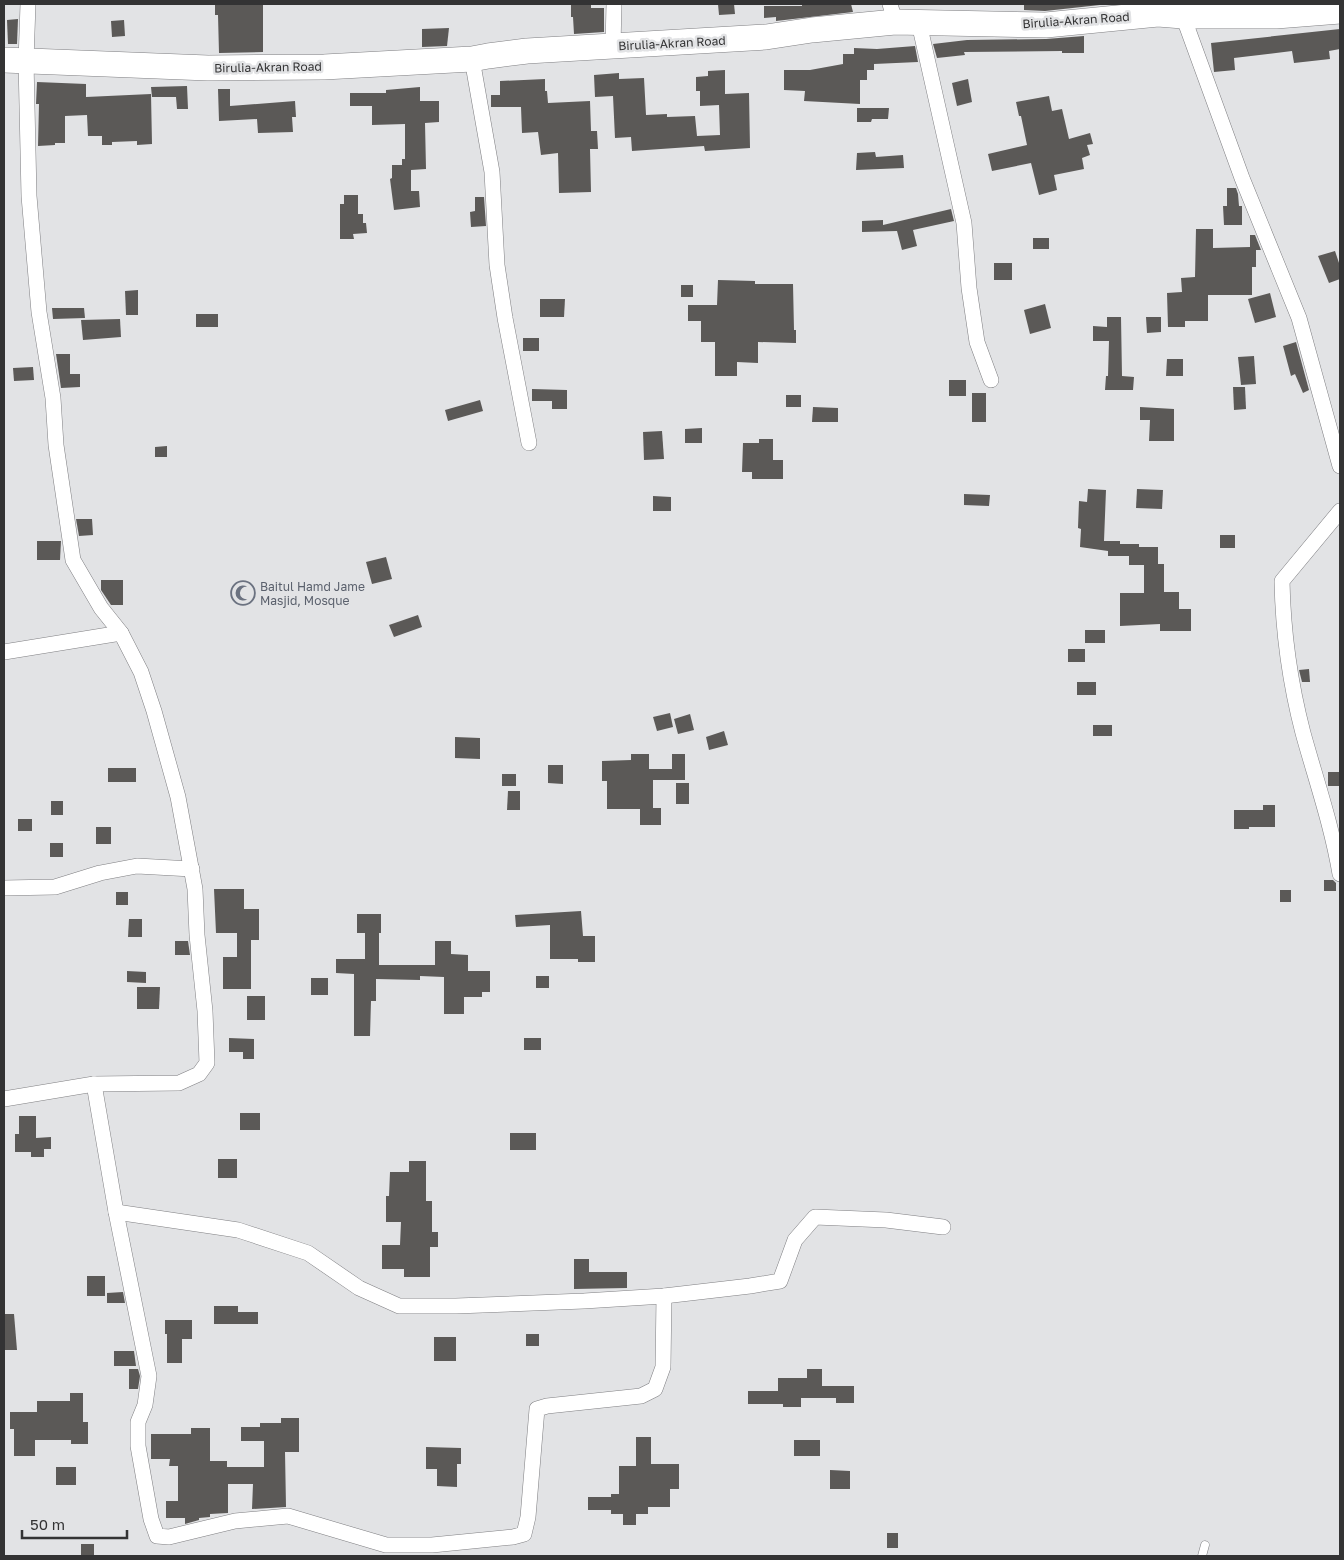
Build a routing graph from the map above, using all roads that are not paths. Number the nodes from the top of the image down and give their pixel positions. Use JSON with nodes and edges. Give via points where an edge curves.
{"nodes":[{"id":1,"x":28,"y":4,"type":"edge"},
{"id":2,"x":614,"y":4,"type":"edge"},
{"id":3,"x":1340,"y":11,"type":"edge"},
{"id":4,"x":902,"y":16,"type":"edge"},
{"id":5,"x":1183,"y":16,"type":"junction"},
{"id":6,"x":613,"y":46,"type":"junction"},
{"id":7,"x":472,"y":59,"type":"junction"},
{"id":8,"x":15,"y":61,"type":"edge"},
{"id":9,"x":991,"y":380,"type":"dead end"},
{"id":10,"x":529,"y":443,"type":"dead end"},
{"id":11,"x":1340,"y":466,"type":"edge"},
{"id":12,"x":1340,"y":511,"type":"edge"},
{"id":13,"x":121,"y":634,"type":"junction"},
{"id":14,"x":4,"y":652,"type":"edge"},
{"id":15,"x":192,"y":869,"type":"junction"},
{"id":16,"x":1340,"y":874,"type":"edge"},
{"id":17,"x":4,"y":888,"type":"edge"},
{"id":18,"x":94,"y":1084,"type":"junction"},
{"id":19,"x":4,"y":1099,"type":"edge"},
{"id":20,"x":116,"y":1212,"type":"junction"},
{"id":21,"x":943,"y":1227,"type":"dead end"},
{"id":22,"x":664,"y":1296,"type":"junction"},
{"id":23,"x":1205,"y":1545,"type":"dead end"},
{"id":24,"x":433,"y":1550,"type":"edge"},
{"id":25,"x":1202,"y":1556,"type":"edge"}],
"edges":[{"from":1,"to":8,"type":"street"},
{"from":2,"to":6,"type":"street"},
{"from":3,"to":5,"type":"highway","name":"Birulia-Akran Road","via":[[1276,16]]},
{"from":4,"to":5,"type":"highway","name":"Birulia-Akran Road","via":[[1046,25],[1158,14]]},
{"from":4,"to":6,"type":"highway","name":"Birulia-Akran Road","via":[[766,37]]},
{"from":4,"to":9,"type":"street","via":[[964,223],[976,342]]},
{"from":5,"to":11,"type":"street","via":[[1242,178],[1299,318]]},
{"from":6,"to":7,"type":"highway","name":"Birulia-Akran Road","via":[[527,51]]},
{"from":7,"to":8,"type":"highway","name":"Birulia-Akran Road","via":[[324,67],[208,68]]},
{"from":7,"to":10,"type":"street","via":[[492,172],[497,265]]},
{"from":8,"to":13,"type":"street","via":[[39,312],[73,560],[101,608]]},
{"from":12,"to":16,"type":"street","via":[[1282,581],[1283,619],[1303,732],[1318,778]]},
{"from":13,"to":14,"type":"street"},
{"from":13,"to":15,"type":"street","via":[[141,672],[154,711],[178,797]]},
{"from":15,"to":17,"type":"street","via":[[137,866],[55,887]]},
{"from":15,"to":18,"type":"street","via":[[207,1063],[199,1074],[179,1083]]},
{"from":18,"to":19,"type":"street"},
{"from":18,"to":20,"type":"street"},
{"from":20,"to":22,"type":"street","via":[[238,1230],[308,1253],[360,1288],[399,1306]]},
{"from":20,"to":24,"type":"street","via":[[149,1376],[145,1405],[138,1422],[138,1446],[157,1536],[170,1537],[235,1520],[288,1516],[386,1544]]},
{"from":21,"to":22,"type":"street","via":[[886,1220],[815,1217],[795,1240],[780,1281]]},
{"from":22,"to":24,"type":"street","via":[[663,1367],[655,1389],[641,1396],[537,1409],[524,1534]]},
{"from":23,"to":25,"type":"lane"}]}
